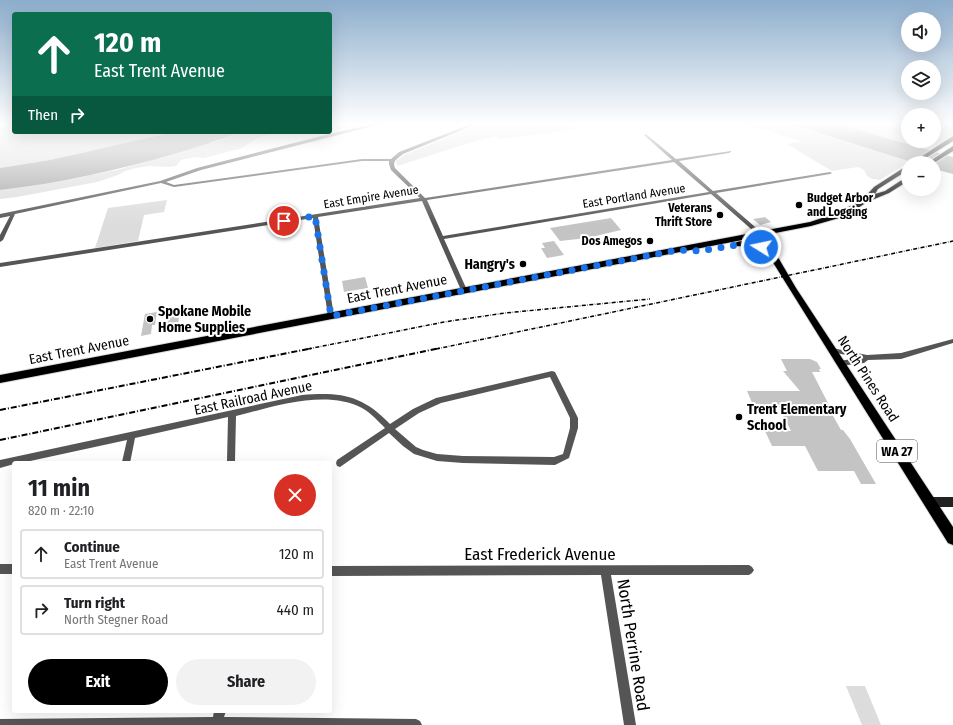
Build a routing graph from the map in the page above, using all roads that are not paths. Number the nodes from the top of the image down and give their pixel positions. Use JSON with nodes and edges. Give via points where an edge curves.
{"nodes":[{"id":1,"x":242,"y":158,"type":"edge"},
{"id":2,"x":395,"y":158,"type":"edge"},
{"id":3,"x":672,"y":158,"type":"edge"},
{"id":4,"x":690,"y":158,"type":"edge"},
{"id":5,"x":392,"y":160,"type":"junction"},
{"id":6,"x":675,"y":160,"type":"junction"},
{"id":7,"x":901,"y":172,"type":"edge"},
{"id":8,"x":830,"y":173,"type":"dead end"},
{"id":9,"x":161,"y":182,"type":"junction"},
{"id":10,"x":901,"y":183,"type":"edge"},
{"id":11,"x":713,"y":193,"type":"junction"},
{"id":12,"x":424,"y":200,"type":"junction"},
{"id":13,"x":865,"y":200,"type":"junction"},
{"id":14,"x":13,"y":214,"type":"junction"},
{"id":15,"x":0,"y":216,"type":"edge"},
{"id":16,"x":315,"y":216,"type":"junction"},
{"id":17,"x":760,"y":234,"type":"junction"},
{"id":18,"x":441,"y":238,"type":"junction"},
{"id":19,"x":0,"y":240,"type":"edge"},
{"id":20,"x":678,"y":250,"type":"junction"},
{"id":21,"x":772,"y":255,"type":"junction"},
{"id":22,"x":0,"y":265,"type":"edge"},
{"id":23,"x":464,"y":290,"type":"junction"},
{"id":24,"x":331,"y":316,"type":"junction"},
{"id":25,"x":953,"y":341,"type":"edge"},
{"id":26,"x":832,"y":350,"type":"junction"},
{"id":27,"x":866,"y":358,"type":"junction"},
{"id":28,"x":840,"y":363,"type":"junction"},
{"id":29,"x":0,"y":379,"type":"edge"},
{"id":30,"x":232,"y":414,"type":"junction"},
{"id":31,"x":390,"y":429,"type":"junction"},
{"id":32,"x":131,"y":437,"type":"junction"},
{"id":33,"x":15,"y":461,"type":"edge"},
{"id":34,"x":126,"y":461,"type":"edge"},
{"id":35,"x":231,"y":461,"type":"edge"},
{"id":36,"x":12,"y":462,"type":"edge"},
{"id":37,"x":340,"y":463,"type":"dead end"},
{"id":38,"x":0,"y":464,"type":"edge"},
{"id":39,"x":930,"y":502,"type":"junction"},
{"id":40,"x":953,"y":502,"type":"edge"},
{"id":41,"x":953,"y":539,"type":"edge"},
{"id":42,"x":0,"y":569,"type":"edge"},
{"id":43,"x":12,"y":569,"type":"edge"},
{"id":44,"x":332,"y":570,"type":"edge"},
{"id":45,"x":605,"y":570,"type":"junction"},
{"id":46,"x":749,"y":570,"type":"dead end"},
{"id":47,"x":220,"y":713,"type":"edge"},
{"id":48,"x":217,"y":724,"type":"edge"},
{"id":49,"x":0,"y":725,"type":"edge"},
{"id":50,"x":416,"y":725,"type":"edge"},
{"id":51,"x":630,"y":725,"type":"edge"}],
"edges":[{"from":1,"to":9,"type":"street"},
{"from":2,"to":5,"type":"street"},
{"from":3,"to":6,"type":"street"},
{"from":4,"to":6,"type":"street","name":"East Empire Avenue"},
{"from":5,"to":9,"type":"street","via":[[362,160],[174,186]]},
{"from":5,"to":12,"type":"street","via":[[393,169]]},
{"from":6,"to":11,"type":"street"},
{"from":6,"to":12,"type":"street","name":"East Empire Avenue"},
{"from":7,"to":13,"type":"main road","name":"East Trent Avenue","via":[[876,188]]},
{"from":8,"to":11,"type":"street","name":"East Portland Avenue"},
{"from":9,"to":14,"type":"street"},
{"from":10,"to":13,"type":"main road","name":"East Trent Avenue","via":[[887,192]]},
{"from":11,"to":17,"type":"street"},
{"from":11,"to":18,"type":"street","name":"East Portland Avenue"},
{"from":12,"to":16,"type":"street","name":"East Empire Avenue"},
{"from":12,"to":18,"type":"street"},
{"from":13,"to":17,"type":"main road","name":"East Trent Avenue","via":[[843,214],[828,219]]},
{"from":14,"to":15,"type":"street"},
{"from":14,"to":19,"type":"street"},
{"from":16,"to":22,"type":"street","name":"East Empire Avenue"},
{"from":16,"to":24,"type":"street"},
{"from":17,"to":20,"type":"main road","name":"East Trent Avenue"},
{"from":17,"to":21,"type":"main road","name":"North Pines Road","number":"WA 27"},
{"from":18,"to":23,"type":"street"},
{"from":20,"to":21,"type":"main road","via":[[699,251],[748,243],[761,247]]},
{"from":20,"to":23,"type":"main road","name":"East Trent Avenue"},
{"from":21,"to":26,"type":"main road","name":"North Pines Road","number":"WA 27"},
{"from":23,"to":24,"type":"main road","name":"East Trent Avenue"},
{"from":24,"to":29,"type":"main road","name":"East Trent Avenue"},
{"from":25,"to":27,"type":"street","via":[[901,356]]},
{"from":26,"to":27,"type":"street"},
{"from":26,"to":28,"type":"main road","name":"North Pines Road","number":"WA 27"},
{"from":27,"to":28,"type":"street"},
{"from":28,"to":39,"type":"main road","name":"North Pines Road","number":"WA 27"},
{"from":30,"to":31,"type":"street","name":"East Railroad Avenue","via":[[302,398],[337,398],[354,402],[372,411]]},
{"from":30,"to":32,"type":"street","name":"East Railroad Avenue"},
{"from":30,"to":35,"type":"street"},
{"from":31,"to":31,"type":"street","name":"East Railroad Avenue","via":[[407,445],[421,453],[439,458],[555,461],[566,456],[574,428],[574,418],[552,374],[439,400],[416,411]]},
{"from":31,"to":37,"type":"street"},
{"from":32,"to":33,"type":"street","name":"East Railroad Avenue"},
{"from":32,"to":34,"type":"street"},
{"from":36,"to":38,"type":"street","name":"East Railroad Avenue"},
{"from":39,"to":40,"type":"street"},
{"from":39,"to":41,"type":"main road","name":"North Pines Road","number":"WA 27"},
{"from":42,"to":43,"type":"street"},
{"from":44,"to":45,"type":"street","name":"East Frederick Avenue"},
{"from":45,"to":46,"type":"street","name":"East Frederick Avenue"},
{"from":45,"to":51,"type":"street","name":"North Perrine Road"},
{"from":47,"to":48,"type":"street"},
{"from":48,"to":49,"type":"street"},
{"from":48,"to":50,"type":"street"}]}
